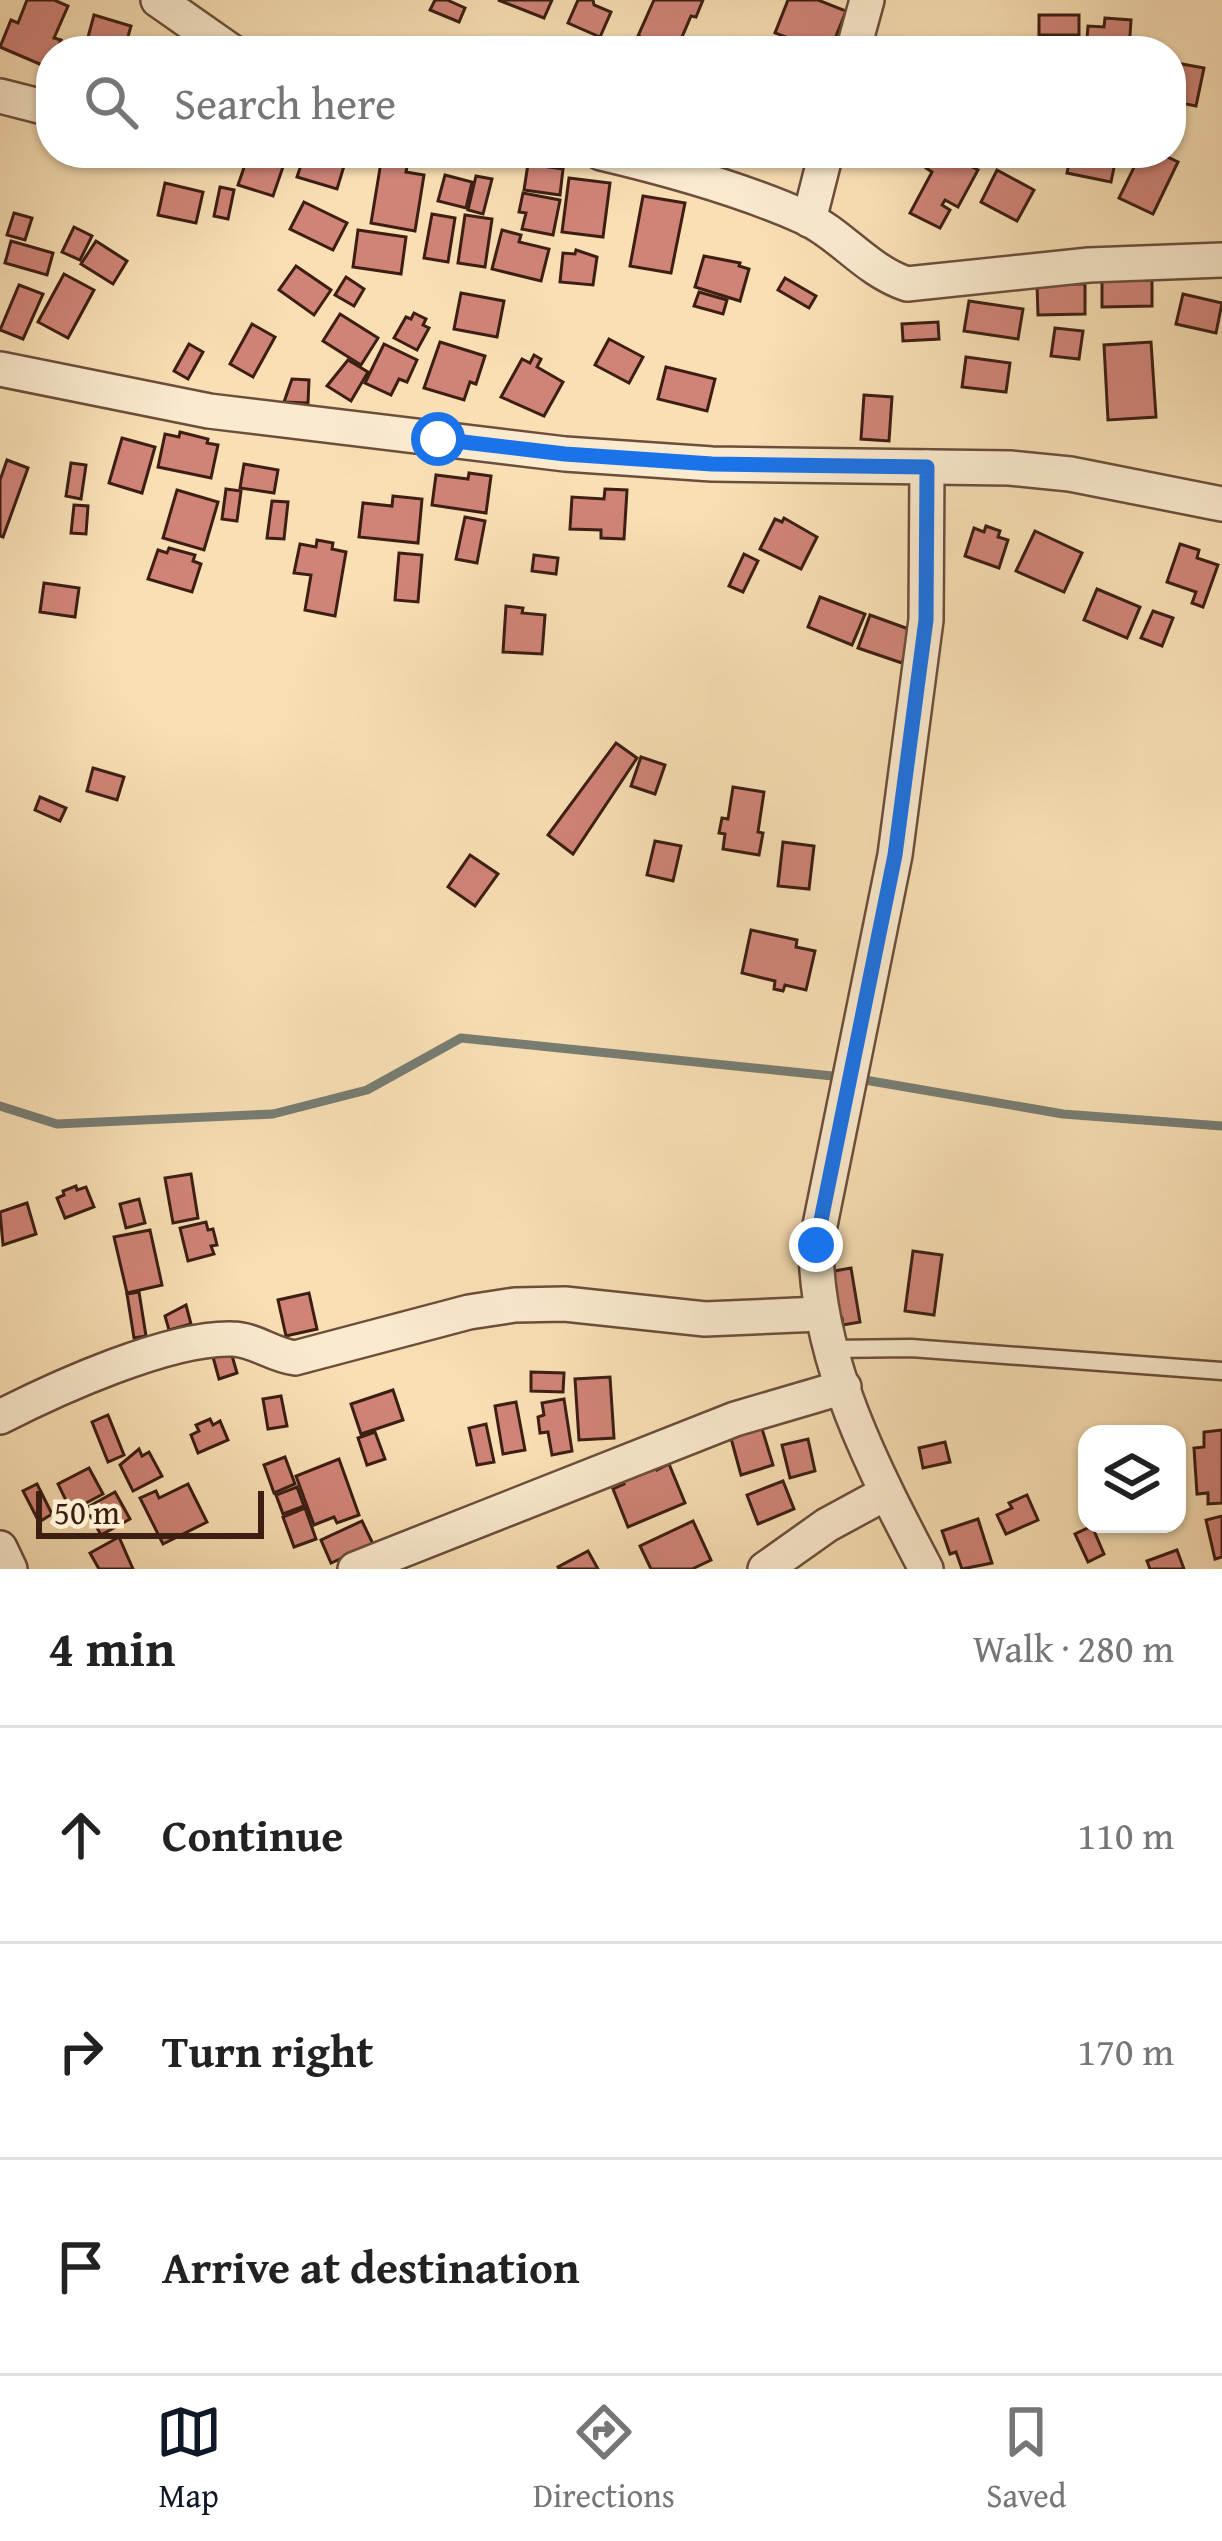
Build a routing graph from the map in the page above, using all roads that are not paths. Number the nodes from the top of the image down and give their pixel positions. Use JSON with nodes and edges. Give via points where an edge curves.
{"nodes":[{"id":1,"x":158,"y":0,"type":"edge"},
{"id":2,"x":867,"y":0,"type":"edge"},
{"id":3,"x":210,"y":36,"type":"edge"},
{"id":4,"x":857,"y":36,"type":"edge"},
{"id":5,"x":0,"y":96,"type":"edge"},
{"id":6,"x":36,"y":106,"type":"edge"},
{"id":7,"x":663,"y":168,"type":"edge"},
{"id":8,"x":822,"y":168,"type":"edge"},
{"id":9,"x":809,"y":220,"type":"junction"},
{"id":10,"x":1222,"y":260,"type":"edge"},
{"id":11,"x":0,"y":369,"type":"edge"},
{"id":12,"x":927,"y":467,"type":"junction"},
{"id":13,"x":1222,"y":504,"type":"edge"},
{"id":14,"x":820,"y":1314,"type":"junction"},
{"id":15,"x":831,"y":1349,"type":"junction"},
{"id":16,"x":1222,"y":1371,"type":"edge"},
{"id":17,"x":844,"y":1387,"type":"junction"},
{"id":18,"x":0,"y":1417,"type":"edge"},
{"id":19,"x":886,"y":1493,"type":"junction"},
{"id":20,"x":0,"y":1548,"type":"edge"},
{"id":21,"x":10,"y":1569,"type":"edge"},
{"id":22,"x":355,"y":1569,"type":"edge"},
{"id":23,"x":765,"y":1569,"type":"edge"},
{"id":24,"x":926,"y":1569,"type":"edge"}],
"edges":[{"from":1,"to":3,"type":"street"},
{"from":2,"to":4,"type":"street"},
{"from":5,"to":6,"type":"street"},
{"from":7,"to":9,"type":"street"},
{"from":8,"to":9,"type":"street"},
{"from":9,"to":10,"type":"street","via":[[882,275],[907,284]]},
{"from":11,"to":12,"type":"street","via":[[209,411],[565,454]]},
{"from":12,"to":13,"type":"street","via":[[1070,474]]},
{"from":12,"to":14,"type":"street","via":[[926,620],[895,855],[816,1245]]},
{"from":14,"to":15,"type":"street"},
{"from":14,"to":18,"type":"street","via":[[705,1319],[515,1304],[295,1358],[237,1338],[212,1340],[151,1354]]},
{"from":15,"to":16,"type":"lane"},
{"from":15,"to":17,"type":"street"},
{"from":17,"to":19,"type":"street"},
{"from":17,"to":22,"type":"street","via":[[735,1419]]},
{"from":19,"to":23,"type":"street"},
{"from":19,"to":24,"type":"street"},
{"from":20,"to":21,"type":"street"}]}
